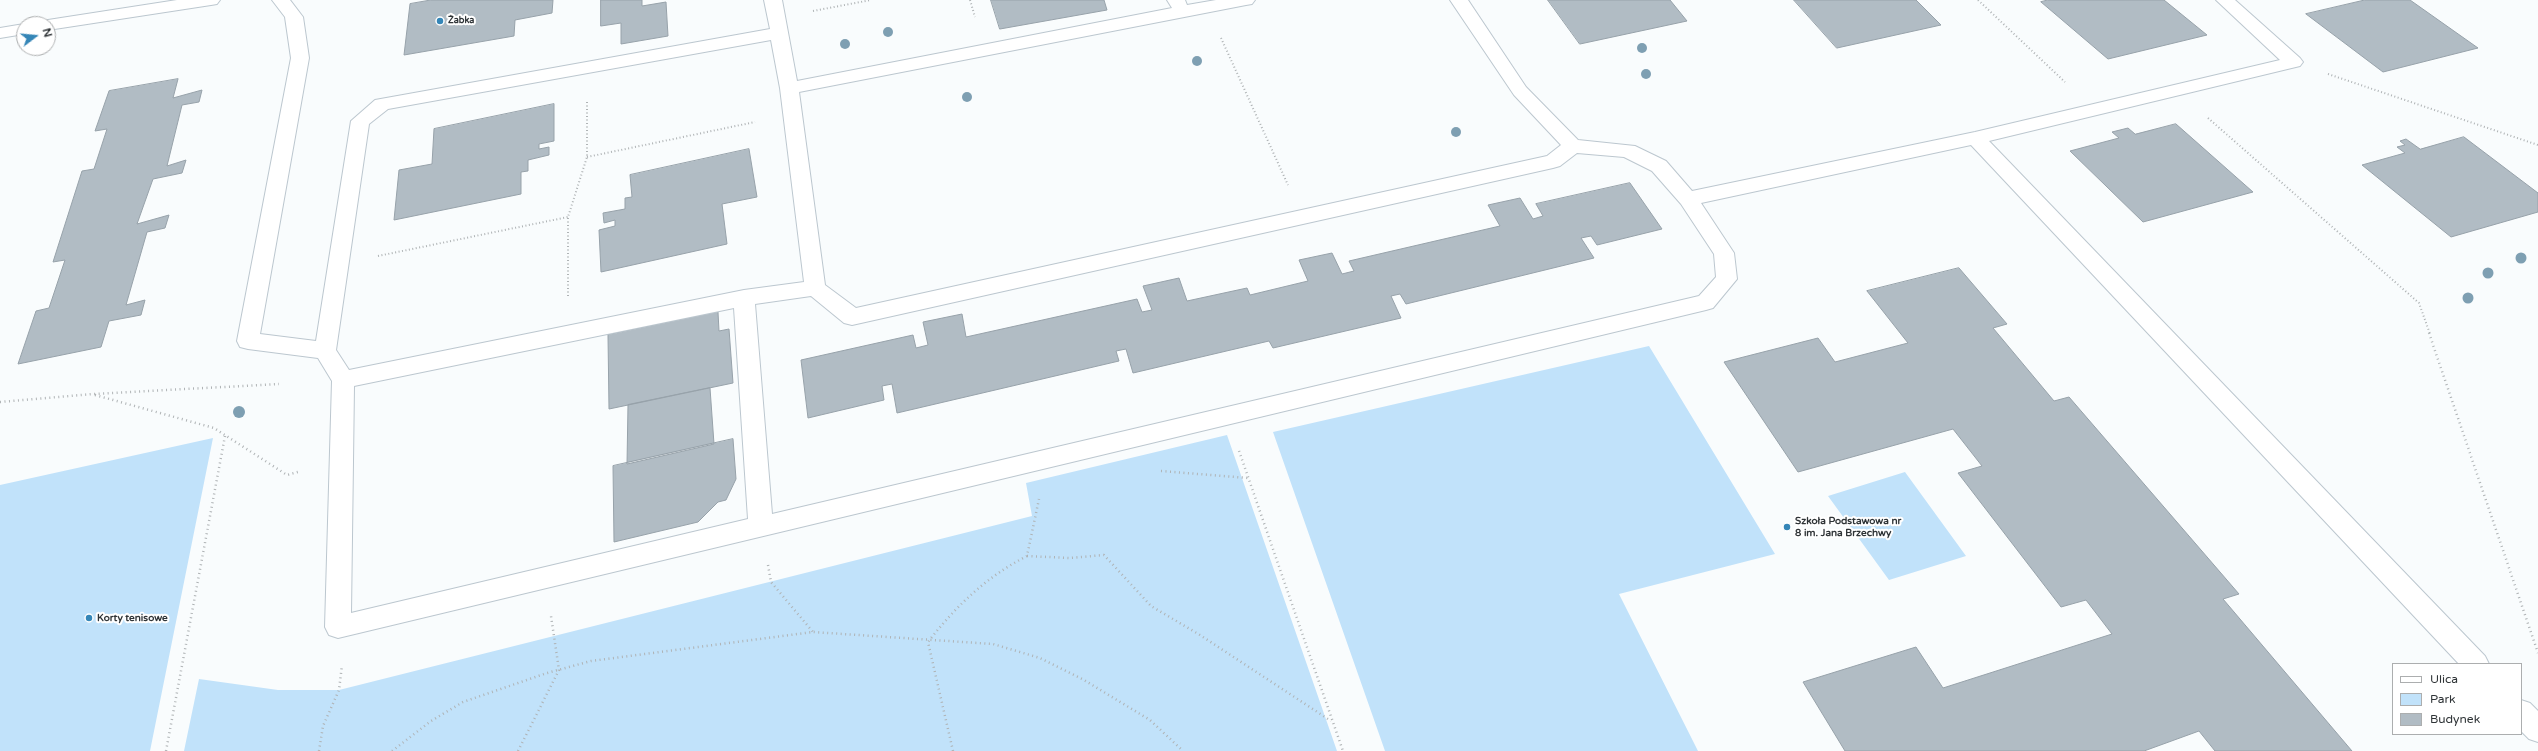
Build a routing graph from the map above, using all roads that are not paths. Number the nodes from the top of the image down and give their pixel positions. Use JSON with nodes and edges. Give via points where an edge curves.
{"nodes":[{"id":1,"x":211,"y":0,"type":"edge"},
{"id":2,"x":281,"y":0,"type":"edge"},
{"id":3,"x":773,"y":0,"type":"edge"},
{"id":4,"x":1246,"y":0,"type":"edge"},
{"id":5,"x":1459,"y":0,"type":"edge"},
{"id":6,"x":2225,"y":0,"type":"edge"},
{"id":7,"x":1179,"y":6,"type":"edge"},
{"id":8,"x":56,"y":25,"type":"edge"},
{"id":9,"x":777,"y":26,"type":"junction"},
{"id":10,"x":16,"y":30,"type":"edge"},
{"id":11,"x":0,"y":33,"type":"edge"},
{"id":12,"x":789,"y":88,"type":"junction"},
{"id":13,"x":1976,"y":138,"type":"junction"},
{"id":14,"x":1573,"y":146,"type":"junction"},
{"id":15,"x":1688,"y":199,"type":"junction"},
{"id":16,"x":815,"y":288,"type":"junction"},
{"id":17,"x":744,"y":298,"type":"junction"},
{"id":18,"x":324,"y":351,"type":"junction"},
{"id":19,"x":343,"y":380,"type":"junction"},
{"id":20,"x":761,"y":527,"type":"junction"},
{"id":21,"x":2475,"y":663,"type":"edge"},
{"id":22,"x":2522,"y":713,"type":"edge"},
{"id":23,"x":2538,"y":730,"type":"edge"}],
"edges":[{"from":1,"to":8,"type":"street"},
{"from":2,"to":18,"type":"street","via":[[294,17],[300,58],[248,341]]},
{"from":3,"to":9,"type":"street"},
{"from":4,"to":7,"type":"street","via":[[1207,7]]},
{"from":5,"to":14,"type":"street","via":[[1520,91]]},
{"from":6,"to":13,"type":"street","via":[[2294,62]]},
{"from":7,"to":12,"type":"street"},
{"from":9,"to":12,"type":"street"},
{"from":9,"to":18,"type":"street","via":[[587,67],[382,104],[360,121]]},
{"from":10,"to":11,"type":"street"},
{"from":12,"to":16,"type":"street"},
{"from":13,"to":15,"type":"street"},
{"from":13,"to":21,"type":"street"},
{"from":14,"to":15,"type":"street","via":[[1628,151],[1659,166]]},
{"from":14,"to":16,"type":"street","via":[[1552,161],[852,317]]},
{"from":15,"to":20,"type":"street","via":[[1724,253],[1727,279],[1706,302]]},
{"from":16,"to":17,"type":"street"},
{"from":17,"to":19,"type":"street"},
{"from":17,"to":20,"type":"street"},
{"from":18,"to":19,"type":"street"},
{"from":19,"to":20,"type":"street","via":[[338,627]]},
{"from":22,"to":23,"type":"street"}]}
